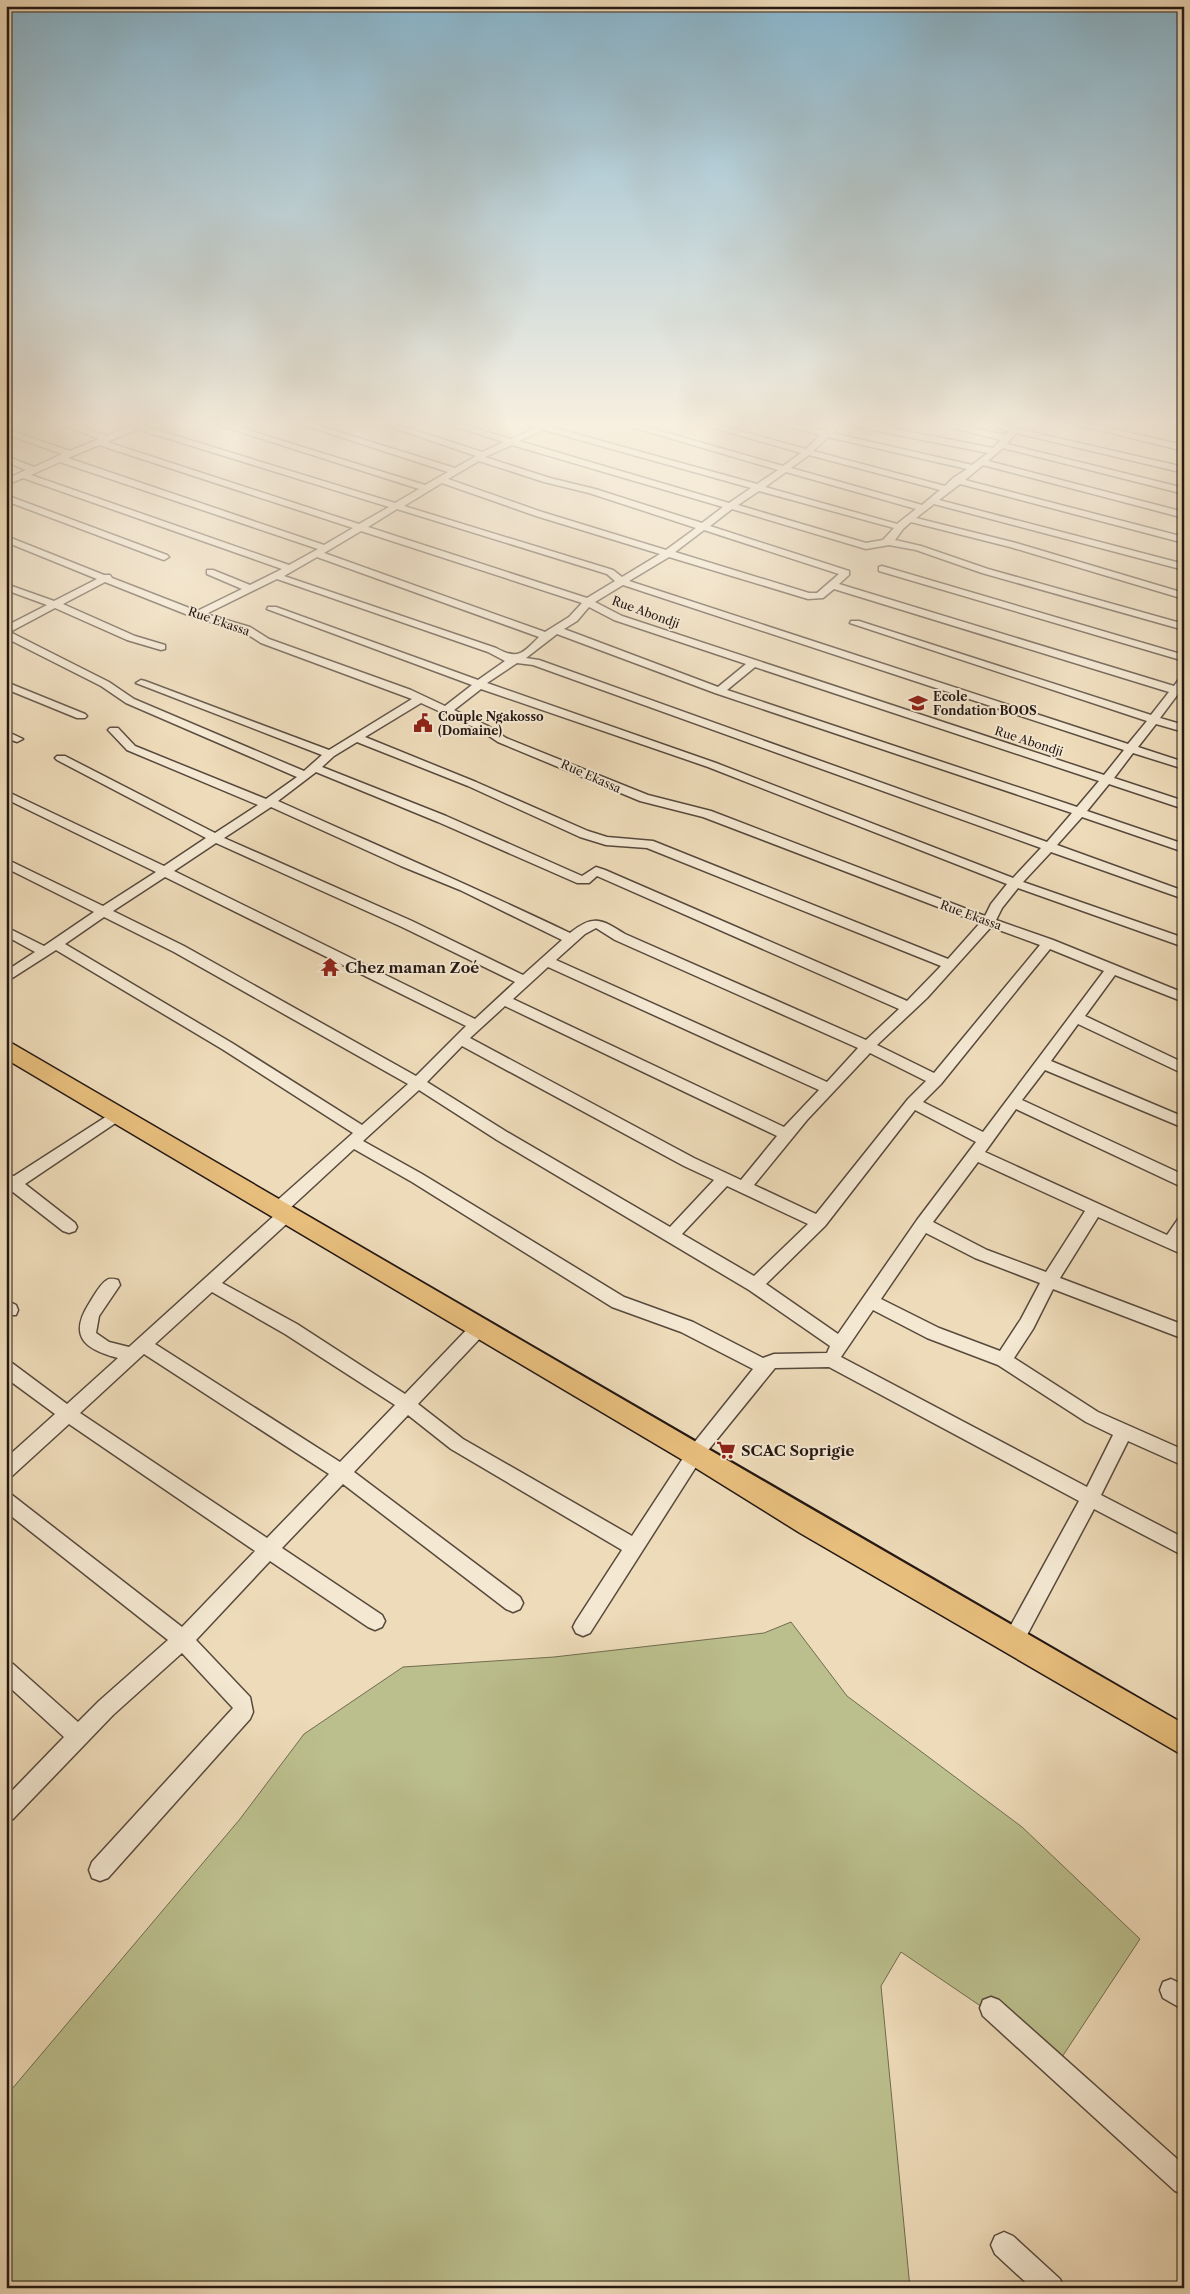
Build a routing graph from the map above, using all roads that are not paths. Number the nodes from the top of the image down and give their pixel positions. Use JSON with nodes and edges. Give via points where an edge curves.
{"nodes":[{"id":1,"x":89,"y":529,"type":"edge"},
{"id":2,"x":178,"y":529,"type":"edge"},
{"id":3,"x":259,"y":529,"type":"edge"},
{"id":4,"x":357,"y":529,"type":"edge"},
{"id":5,"x":366,"y":529,"type":"edge"},
{"id":6,"x":475,"y":529,"type":"edge"},
{"id":7,"x":589,"y":529,"type":"edge"},
{"id":8,"x":700,"y":529,"type":"edge"},
{"id":9,"x":713,"y":529,"type":"edge"},
{"id":10,"x":811,"y":529,"type":"edge"},
{"id":11,"x":898,"y":529,"type":"edge"},
{"id":12,"x":948,"y":529,"type":"edge"},
{"id":13,"x":1039,"y":529,"type":"edge"},
{"id":14,"x":1142,"y":529,"type":"edge"},
{"id":15,"x":6,"y":539,"type":"edge"},
{"id":16,"x":1184,"y":540,"type":"edge"},
{"id":17,"x":889,"y":542,"type":"junction"},
{"id":18,"x":321,"y":551,"type":"junction"},
{"id":19,"x":668,"y":553,"type":"junction"},
{"id":20,"x":164,"y":557,"type":"dead end"},
{"id":21,"x":1184,"y":567,"type":"edge"},
{"id":22,"x":290,"y":568,"type":"junction"},
{"id":23,"x":882,"y":569,"type":"dead end"},
{"id":24,"x":210,"y":572,"type":"dead end"},
{"id":25,"x":276,"y":576,"type":"junction"},
{"id":26,"x":107,"y":578,"type":"junction"},
{"id":27,"x":623,"y":582,"type":"junction"},
{"id":28,"x":832,"y":585,"type":"junction"},
{"id":29,"x":6,"y":587,"type":"edge"},
{"id":30,"x":251,"y":589,"type":"junction"},
{"id":31,"x":1184,"y":596,"type":"edge"},
{"id":32,"x":588,"y":602,"type":"junction"},
{"id":33,"x":57,"y":605,"type":"junction"},
{"id":34,"x":272,"y":609,"type":"dead end"},
{"id":35,"x":197,"y":615,"type":"junction"},
{"id":36,"x":855,"y":623,"type":"dead end"},
{"id":37,"x":1184,"y":627,"type":"edge"},
{"id":38,"x":557,"y":630,"type":"junction"},
{"id":39,"x":6,"y":632,"type":"edge"},
{"id":40,"x":546,"y":636,"type":"junction"},
{"id":41,"x":161,"y":647,"type":"dead end"},
{"id":42,"x":517,"y":658,"type":"junction"},
{"id":43,"x":1184,"y":658,"type":"edge"},
{"id":44,"x":755,"y":662,"type":"junction"},
{"id":45,"x":141,"y":683,"type":"dead end"},
{"id":46,"x":480,"y":683,"type":"junction"},
{"id":47,"x":6,"y":684,"type":"edge"},
{"id":48,"x":1181,"y":687,"type":"edge"},
{"id":49,"x":719,"y":691,"type":"junction"},
{"id":50,"x":421,"y":698,"type":"junction"},
{"id":51,"x":447,"y":710,"type":"junction"},
{"id":52,"x":81,"y":716,"type":"dead end"},
{"id":53,"x":1152,"y":719,"type":"junction"},
{"id":54,"x":1184,"y":729,"type":"edge"},
{"id":55,"x":114,"y":730,"type":"dead end"},
{"id":56,"x":355,"y":738,"type":"junction"},
{"id":57,"x":1130,"y":748,"type":"junction"},
{"id":58,"x":330,"y":754,"type":"junction"},
{"id":59,"x":61,"y":758,"type":"dead end"},
{"id":60,"x":1184,"y":766,"type":"edge"},
{"id":61,"x":309,"y":772,"type":"junction"},
{"id":62,"x":1105,"y":779,"type":"junction"},
{"id":63,"x":6,"y":794,"type":"edge"},
{"id":64,"x":268,"y":803,"type":"junction"},
{"id":65,"x":1184,"y":805,"type":"edge"},
{"id":66,"x":1078,"y":812,"type":"junction"},
{"id":67,"x":215,"y":839,"type":"junction"},
{"id":68,"x":1047,"y":846,"type":"junction"},
{"id":69,"x":1184,"y":848,"type":"edge"},
{"id":70,"x":6,"y":863,"type":"edge"},
{"id":71,"x":166,"y":870,"type":"junction"},
{"id":72,"x":1015,"y":883,"type":"junction"},
{"id":73,"x":1184,"y":895,"type":"edge"},
{"id":74,"x":102,"y":912,"type":"junction"},
{"id":75,"x":989,"y":922,"type":"junction"},
{"id":76,"x":6,"y":931,"type":"edge"},
{"id":77,"x":572,"y":938,"type":"junction"},
{"id":78,"x":1048,"y":943,"type":"junction"},
{"id":79,"x":1184,"y":943,"type":"edge"},
{"id":80,"x":51,"y":948,"type":"junction"},
{"id":81,"x":547,"y":961,"type":"junction"},
{"id":82,"x":949,"y":964,"type":"junction"},
{"id":83,"x":1112,"y":969,"type":"junction"},
{"id":84,"x":6,"y":978,"type":"edge"},
{"id":85,"x":524,"y":981,"type":"junction"},
{"id":86,"x":1184,"y":998,"type":"edge"},
{"id":87,"x":506,"y":1001,"type":"junction"},
{"id":88,"x":908,"y":1007,"type":"junction"},
{"id":89,"x":1077,"y":1018,"type":"junction"},
{"id":90,"x":476,"y":1026,"type":"junction"},
{"id":91,"x":461,"y":1039,"type":"junction"},
{"id":92,"x":6,"y":1048,"type":"edge"},
{"id":93,"x":866,"y":1048,"type":"junction"},
{"id":94,"x":1043,"y":1063,"type":"junction"},
{"id":95,"x":1184,"y":1069,"type":"edge"},
{"id":96,"x":936,"y":1080,"type":"junction"},
{"id":97,"x":418,"y":1083,"type":"junction"},
{"id":98,"x":830,"y":1089,"type":"junction"},
{"id":99,"x":913,"y":1103,"type":"junction"},
{"id":100,"x":1014,"y":1103,"type":"junction"},
{"id":101,"x":118,"y":1114,"type":"junction"},
{"id":102,"x":1184,"y":1123,"type":"edge"},
{"id":103,"x":788,"y":1134,"type":"junction"},
{"id":104,"x":357,"y":1137,"type":"junction"},
{"id":105,"x":985,"y":1140,"type":"junction"},
{"id":106,"x":975,"y":1154,"type":"junction"},
{"id":107,"x":724,"y":1180,"type":"junction"},
{"id":108,"x":1184,"y":1182,"type":"edge"},
{"id":109,"x":9,"y":1184,"type":"edge"},
{"id":110,"x":743,"y":1188,"type":"junction"},
{"id":111,"x":1095,"y":1208,"type":"junction"},
{"id":112,"x":283,"y":1212,"type":"junction"},
{"id":113,"x":819,"y":1222,"type":"junction"},
{"id":114,"x":1184,"y":1222,"type":"edge"},
{"id":115,"x":923,"y":1224,"type":"junction"},
{"id":116,"x":69,"y":1227,"type":"dead end"},
{"id":117,"x":671,"y":1236,"type":"junction"},
{"id":118,"x":1177,"y":1246,"type":"edge"},
{"id":119,"x":1049,"y":1281,"type":"junction"},
{"id":120,"x":210,"y":1283,"type":"junction"},
{"id":121,"x":112,"y":1285,"type":"dead end"},
{"id":122,"x":755,"y":1285,"type":"junction"},
{"id":123,"x":870,"y":1301,"type":"junction"},
{"id":124,"x":479,"y":1328,"type":"junction"},
{"id":125,"x":1184,"y":1332,"type":"edge"},
{"id":126,"x":839,"y":1343,"type":"junction"},
{"id":127,"x":137,"y":1350,"type":"junction"},
{"id":128,"x":830,"y":1360,"type":"junction"},
{"id":129,"x":1004,"y":1360,"type":"junction"},
{"id":130,"x":765,"y":1367,"type":"junction"},
{"id":131,"x":6,"y":1368,"type":"edge"},
{"id":132,"x":405,"y":1403,"type":"junction"},
{"id":133,"x":68,"y":1414,"type":"junction"},
{"id":134,"x":1124,"y":1430,"type":"junction"},
{"id":135,"x":695,"y":1454,"type":"junction"},
{"id":136,"x":1184,"y":1458,"type":"edge"},
{"id":137,"x":6,"y":1470,"type":"edge"},
{"id":138,"x":341,"y":1472,"type":"junction"},
{"id":139,"x":1090,"y":1498,"type":"junction"},
{"id":140,"x":6,"y":1501,"type":"edge"},
{"id":141,"x":634,"y":1547,"type":"junction"},
{"id":142,"x":1184,"y":1548,"type":"edge"},
{"id":143,"x":269,"y":1550,"type":"junction"},
{"id":144,"x":514,"y":1603,"type":"dead end"},
{"id":145,"x":375,"y":1621,"type":"dead end"},
{"id":146,"x":583,"y":1627,"type":"dead end"},
{"id":147,"x":183,"y":1640,"type":"junction"},
{"id":148,"x":1012,"y":1643,"type":"junction"},
{"id":149,"x":6,"y":1671,"type":"edge"},
{"id":150,"x":78,"y":1736,"type":"junction"},
{"id":151,"x":1184,"y":1741,"type":"edge"},
{"id":152,"x":6,"y":1812,"type":"edge"},
{"id":153,"x":100,"y":1870,"type":"dead end"},
{"id":154,"x":992,"y":2008,"type":"dead end"},
{"id":155,"x":1184,"y":2182,"type":"edge"},
{"id":156,"x":1004,"y":2245,"type":"dead end"},
{"id":157,"x":1051,"y":2288,"type":"edge"}],
"edges":[{"from":1,"to":20,"type":"street"},
{"from":2,"to":22,"type":"street"},
{"from":3,"to":18,"type":"street"},
{"from":4,"to":18,"type":"street"},
{"from":5,"to":32,"type":"street","name":"Rue Abondji"},
{"from":6,"to":27,"type":"street","via":[[610,572]]},
{"from":7,"to":19,"type":"street"},
{"from":8,"to":19,"type":"street"},
{"from":9,"to":28,"type":"street","via":[[846,573]]},
{"from":10,"to":17,"type":"street","via":[[866,546]]},
{"from":11,"to":17,"type":"street"},
{"from":12,"to":31,"type":"street"},
{"from":13,"to":21,"type":"street"},
{"from":14,"to":16,"type":"street"},
{"from":15,"to":26,"type":"street","name":"Rue Ekassa"},
{"from":17,"to":37,"type":"street"},
{"from":18,"to":22,"type":"street"},
{"from":18,"to":40,"type":"street"},
{"from":19,"to":27,"type":"street"},
{"from":19,"to":28,"type":"street","via":[[814,597]]},
{"from":22,"to":25,"type":"street"},
{"from":23,"to":43,"type":"street"},
{"from":24,"to":30,"type":"street"},
{"from":25,"to":30,"type":"street"},
{"from":25,"to":42,"type":"street","via":[[492,650],[507,658]]},
{"from":26,"to":33,"type":"street"},
{"from":26,"to":35,"type":"street","name":"Rue Ekassa"},
{"from":27,"to":32,"type":"street"},
{"from":27,"to":57,"type":"street"},
{"from":28,"to":48,"type":"street"},
{"from":29,"to":33,"type":"street"},
{"from":30,"to":35,"type":"street"},
{"from":32,"to":38,"type":"street","via":[[573,619]]},
{"from":32,"to":44,"type":"street","name":"Rue Abondji","via":[[618,618]]},
{"from":33,"to":39,"type":"street"},
{"from":33,"to":41,"type":"street","via":[[131,638]]},
{"from":34,"to":46,"type":"street"},
{"from":35,"to":50,"type":"street","name":"Rue Ekassa","via":[[244,628],[265,641],[360,673]]},
{"from":36,"to":53,"type":"street"},
{"from":38,"to":40,"type":"street"},
{"from":38,"to":49,"type":"street"},
{"from":39,"to":61,"type":"street","via":[[105,684],[130,702]]},
{"from":40,"to":42,"type":"street"},
{"from":42,"to":46,"type":"street"},
{"from":42,"to":68,"type":"street","via":[[536,662]]},
{"from":44,"to":49,"type":"street"},
{"from":44,"to":62,"type":"street","name":"Rue Abondji"},
{"from":45,"to":58,"type":"street"},
{"from":46,"to":51,"type":"street"},
{"from":46,"to":72,"type":"street","via":[[712,765]]},
{"from":47,"to":52,"type":"street"},
{"from":48,"to":53,"type":"street"},
{"from":49,"to":66,"type":"street"},
{"from":50,"to":51,"type":"street","name":"Rue Ekassa"},
{"from":50,"to":56,"type":"street"},
{"from":51,"to":75,"type":"street","name":"Rue Ekassa","via":[[502,740],[644,798],[707,814]]},
{"from":53,"to":54,"type":"street"},
{"from":53,"to":57,"type":"street"},
{"from":55,"to":64,"type":"street","via":[[131,748]]},
{"from":56,"to":58,"type":"street"},
{"from":56,"to":82,"type":"street","via":[[449,774],[584,834],[606,841],[649,844]]},
{"from":57,"to":60,"type":"street"},
{"from":57,"to":62,"type":"street"},
{"from":58,"to":61,"type":"street"},
{"from":59,"to":67,"type":"street"},
{"from":61,"to":64,"type":"street"},
{"from":61,"to":88,"type":"street","via":[[442,819],[581,880],[586,880],[596,871]]},
{"from":62,"to":65,"type":"street","name":"Rue Abondji"},
{"from":62,"to":66,"type":"street"},
{"from":63,"to":71,"type":"street"},
{"from":64,"to":67,"type":"street"},
{"from":64,"to":77,"type":"street"},
{"from":66,"to":68,"type":"street"},
{"from":66,"to":69,"type":"street"},
{"from":67,"to":71,"type":"street"},
{"from":67,"to":85,"type":"street","via":[[428,934]]},
{"from":68,"to":72,"type":"street"},
{"from":68,"to":73,"type":"street"},
{"from":70,"to":74,"type":"street"},
{"from":71,"to":74,"type":"street"},
{"from":71,"to":90,"type":"street"},
{"from":72,"to":75,"type":"street"},
{"from":72,"to":79,"type":"street"},
{"from":74,"to":80,"type":"street"},
{"from":74,"to":97,"type":"street","via":[[179,949]]},
{"from":75,"to":78,"type":"street","name":"Rue Ekassa"},
{"from":75,"to":82,"type":"street"},
{"from":76,"to":80,"type":"street"},
{"from":77,"to":81,"type":"street"},
{"from":77,"to":93,"type":"street","via":[[588,924],[595,923]]},
{"from":78,"to":83,"type":"street","name":"Rue Ekassa"},
{"from":78,"to":96,"type":"street"},
{"from":80,"to":84,"type":"street"},
{"from":80,"to":104,"type":"street","via":[[227,1046]]},
{"from":81,"to":85,"type":"street"},
{"from":81,"to":98,"type":"street"},
{"from":82,"to":88,"type":"street"},
{"from":83,"to":86,"type":"street","name":"Rue Ekassa"},
{"from":83,"to":89,"type":"street"},
{"from":85,"to":87,"type":"street"},
{"from":87,"to":90,"type":"street"},
{"from":87,"to":103,"type":"street"},
{"from":88,"to":93,"type":"street"},
{"from":89,"to":94,"type":"street"},
{"from":89,"to":95,"type":"street"},
{"from":90,"to":91,"type":"street"},
{"from":91,"to":97,"type":"street"},
{"from":91,"to":107,"type":"street"},
{"from":92,"to":101,"type":"highway"},
{"from":93,"to":96,"type":"street"},
{"from":93,"to":98,"type":"street"},
{"from":94,"to":100,"type":"street"},
{"from":94,"to":102,"type":"street"},
{"from":96,"to":99,"type":"street"},
{"from":97,"to":104,"type":"street"},
{"from":97,"to":117,"type":"street"},
{"from":98,"to":103,"type":"street"},
{"from":99,"to":105,"type":"street"},
{"from":99,"to":113,"type":"street"},
{"from":100,"to":105,"type":"street"},
{"from":100,"to":108,"type":"street"},
{"from":101,"to":109,"type":"street"},
{"from":101,"to":112,"type":"highway"},
{"from":103,"to":110,"type":"street"},
{"from":104,"to":112,"type":"street"},
{"from":104,"to":130,"type":"street","via":[[417,1178],[618,1302],[687,1327]]},
{"from":105,"to":106,"type":"street"},
{"from":106,"to":111,"type":"street"},
{"from":106,"to":115,"type":"street"},
{"from":107,"to":110,"type":"street"},
{"from":107,"to":117,"type":"street"},
{"from":109,"to":116,"type":"street"},
{"from":110,"to":113,"type":"street"},
{"from":111,"to":118,"type":"street"},
{"from":111,"to":119,"type":"street"},
{"from":112,"to":120,"type":"street"},
{"from":112,"to":124,"type":"highway"},
{"from":113,"to":122,"type":"street"},
{"from":114,"to":118,"type":"street"},
{"from":115,"to":119,"type":"street","via":[[981,1254]]},
{"from":115,"to":123,"type":"street"},
{"from":117,"to":122,"type":"street"},
{"from":119,"to":125,"type":"street"},
{"from":119,"to":129,"type":"street"},
{"from":120,"to":127,"type":"street"},
{"from":120,"to":132,"type":"street"},
{"from":121,"to":127,"type":"street","via":[[91,1314],[89,1333],[95,1342]]},
{"from":122,"to":126,"type":"street"},
{"from":123,"to":126,"type":"street"},
{"from":123,"to":129,"type":"street","via":[[933,1333]]},
{"from":124,"to":132,"type":"street"},
{"from":124,"to":135,"type":"highway"},
{"from":126,"to":128,"type":"street"},
{"from":127,"to":133,"type":"street"},
{"from":127,"to":138,"type":"street"},
{"from":128,"to":130,"type":"street","via":[[774,1361]]},
{"from":128,"to":139,"type":"street"},
{"from":129,"to":134,"type":"street","via":[[1092,1417]]},
{"from":130,"to":135,"type":"street"},
{"from":131,"to":133,"type":"street"},
{"from":132,"to":138,"type":"street"},
{"from":132,"to":141,"type":"street","via":[[457,1444]]},
{"from":133,"to":137,"type":"street"},
{"from":133,"to":143,"type":"street"},
{"from":134,"to":136,"type":"street"},
{"from":134,"to":139,"type":"street","via":[[1108,1468]]},
{"from":135,"to":141,"type":"street"},
{"from":135,"to":148,"type":"highway"},
{"from":138,"to":143,"type":"street"},
{"from":138,"to":144,"type":"street"},
{"from":139,"to":142,"type":"street"},
{"from":139,"to":148,"type":"street"},
{"from":140,"to":147,"type":"street"},
{"from":141,"to":146,"type":"street"},
{"from":143,"to":145,"type":"street"},
{"from":143,"to":147,"type":"street"},
{"from":147,"to":150,"type":"street","via":[[128,1686]]},
{"from":147,"to":153,"type":"street","via":[[243,1704],[243,1712]]},
{"from":148,"to":151,"type":"highway"},
{"from":149,"to":150,"type":"street"},
{"from":150,"to":152,"type":"street"},
{"from":154,"to":155,"type":"street"},
{"from":156,"to":157,"type":"street"}]}
